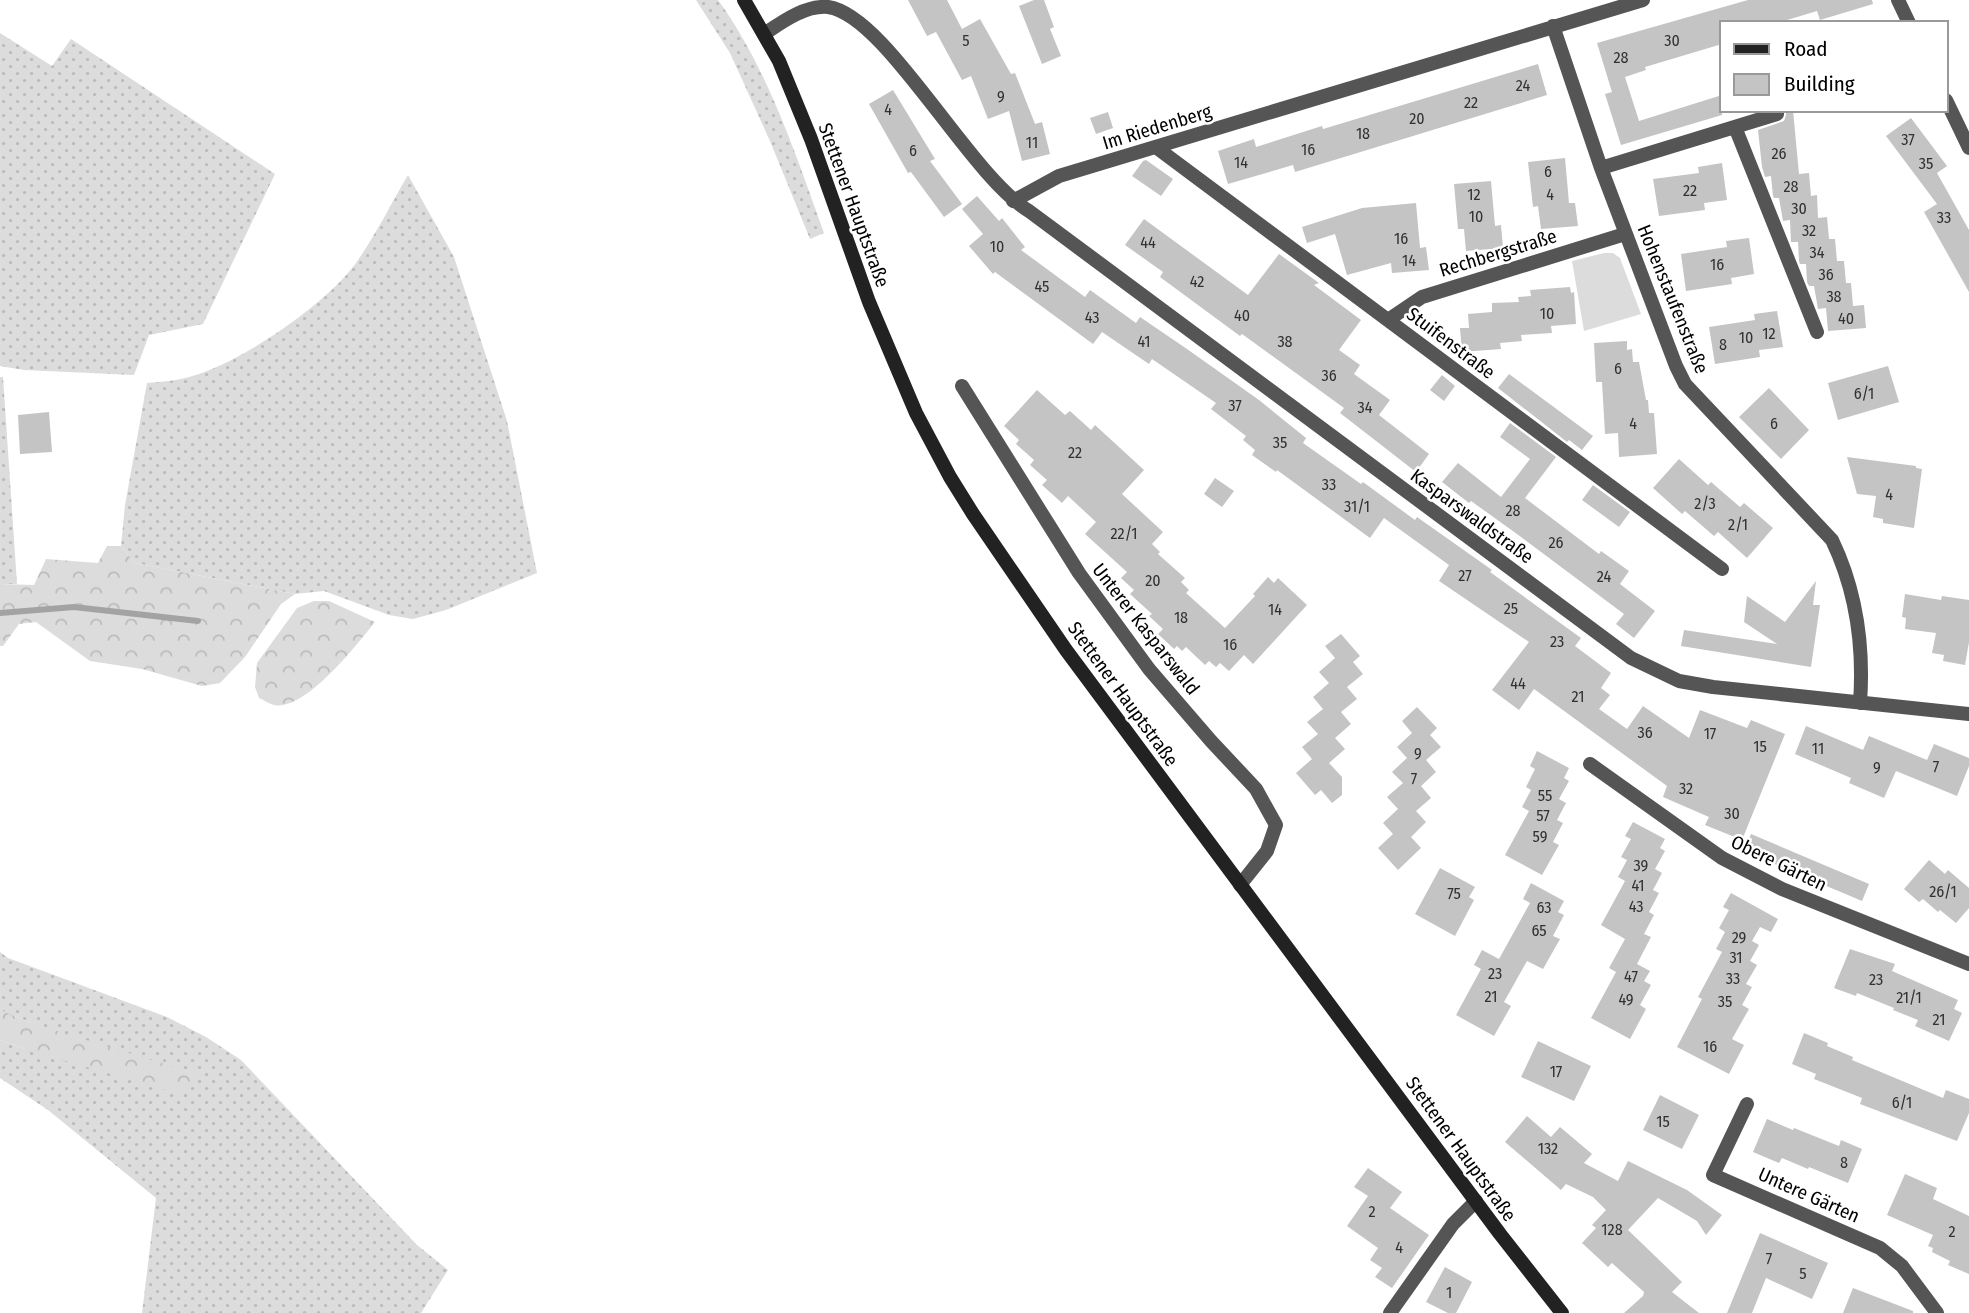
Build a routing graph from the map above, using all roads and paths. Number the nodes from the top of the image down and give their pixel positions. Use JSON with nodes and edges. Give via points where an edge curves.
{"nodes":[{"id":1,"x":744,"y":0,"type":"edge"},
{"id":2,"x":1643,"y":0,"type":"edge"},
{"id":3,"x":1898,"y":0,"type":"edge"},
{"id":4,"x":1908,"y":21,"type":"edge"},
{"id":5,"x":1553,"y":26,"type":"junction"},
{"id":6,"x":764,"y":34,"type":"junction"},
{"id":7,"x":1948,"y":104,"type":"edge"},
{"id":8,"x":1777,"y":114,"type":"dead end"},
{"id":9,"x":1735,"y":127,"type":"junction"},
{"id":10,"x":1157,"y":148,"type":"junction"},
{"id":11,"x":1969,"y":148,"type":"edge"},
{"id":12,"x":1601,"y":168,"type":"junction"},
{"id":13,"x":1013,"y":201,"type":"junction"},
{"id":14,"x":1625,"y":234,"type":"junction"},
{"id":15,"x":1388,"y":320,"type":"junction"},
{"id":16,"x":1817,"y":332,"type":"dead end"},
{"id":17,"x":962,"y":386,"type":"dead end"},
{"id":18,"x":1722,"y":569,"type":"dead end"},
{"id":19,"x":1860,"y":703,"type":"junction"},
{"id":20,"x":1969,"y":714,"type":"edge"},
{"id":21,"x":1590,"y":764,"type":"dead end"},
{"id":22,"x":1240,"y":885,"type":"junction"},
{"id":23,"x":1969,"y":964,"type":"edge"},
{"id":24,"x":1747,"y":1104,"type":"dead end"},
{"id":25,"x":1476,"y":1201,"type":"junction"},
{"id":26,"x":1390,"y":1313,"type":"edge"},
{"id":27,"x":1562,"y":1313,"type":"edge"},
{"id":28,"x":1937,"y":1313,"type":"edge"}],
"edges":[{"from":1,"to":6,"type":"street","name":"Stettener Hauptstraße"},
{"from":2,"to":5,"type":"street","name":"Im Riedenberg"},
{"from":3,"to":4,"type":"street"},
{"from":5,"to":10,"type":"street","name":"Im Riedenberg"},
{"from":5,"to":12,"type":"street","name":"Hohenstaufenstraße"},
{"from":6,"to":13,"type":"street","via":[[806,10],[826,7],[846,13],[880,42]]},
{"from":6,"to":22,"type":"street","name":"Stettener Hauptstraße","via":[[811,139],[869,302],[916,413],[950,477],[1066,650]]},
{"from":7,"to":11,"type":"street"},
{"from":8,"to":9,"type":"street"},
{"from":9,"to":12,"type":"street"},
{"from":9,"to":16,"type":"street"},
{"from":10,"to":13,"type":"street","name":"Im Riedenberg","via":[[1059,176]]},
{"from":10,"to":15,"type":"street","name":"Stuifenstraße"},
{"from":12,"to":14,"type":"street","name":"Hohenstaufenstraße"},
{"from":13,"to":19,"type":"street","name":"Kasparswaldstraße","via":[[1632,658],[1679,681],[1713,688]]},
{"from":14,"to":15,"type":"street","name":"Rechbergstraße","via":[[1422,297]]},
{"from":14,"to":19,"type":"street","name":"Hohenstaufenstraße","via":[[1685,384],[1832,540],[1845,566],[1858,618]]},
{"from":15,"to":18,"type":"street","name":"Stuifenstraße"},
{"from":17,"to":22,"type":"street","name":"Unterer Kasparswald","via":[[1087,585],[1149,668],[1256,789],[1276,825],[1267,851]]},
{"from":19,"to":20,"type":"street","name":"Kasparswaldstraße"},
{"from":21,"to":23,"type":"street","name":"Obere Gärten","via":[[1722,858],[1782,889]]},
{"from":22,"to":25,"type":"street","name":"Stettener Hauptstraße"},
{"from":24,"to":28,"type":"street","name":"Untere Gärten","via":[[1713,1175],[1880,1248],[1902,1266]]},
{"from":25,"to":26,"type":"street","via":[[1453,1224]]},
{"from":25,"to":27,"type":"street","name":"Stettener Hauptstraße"}]}
